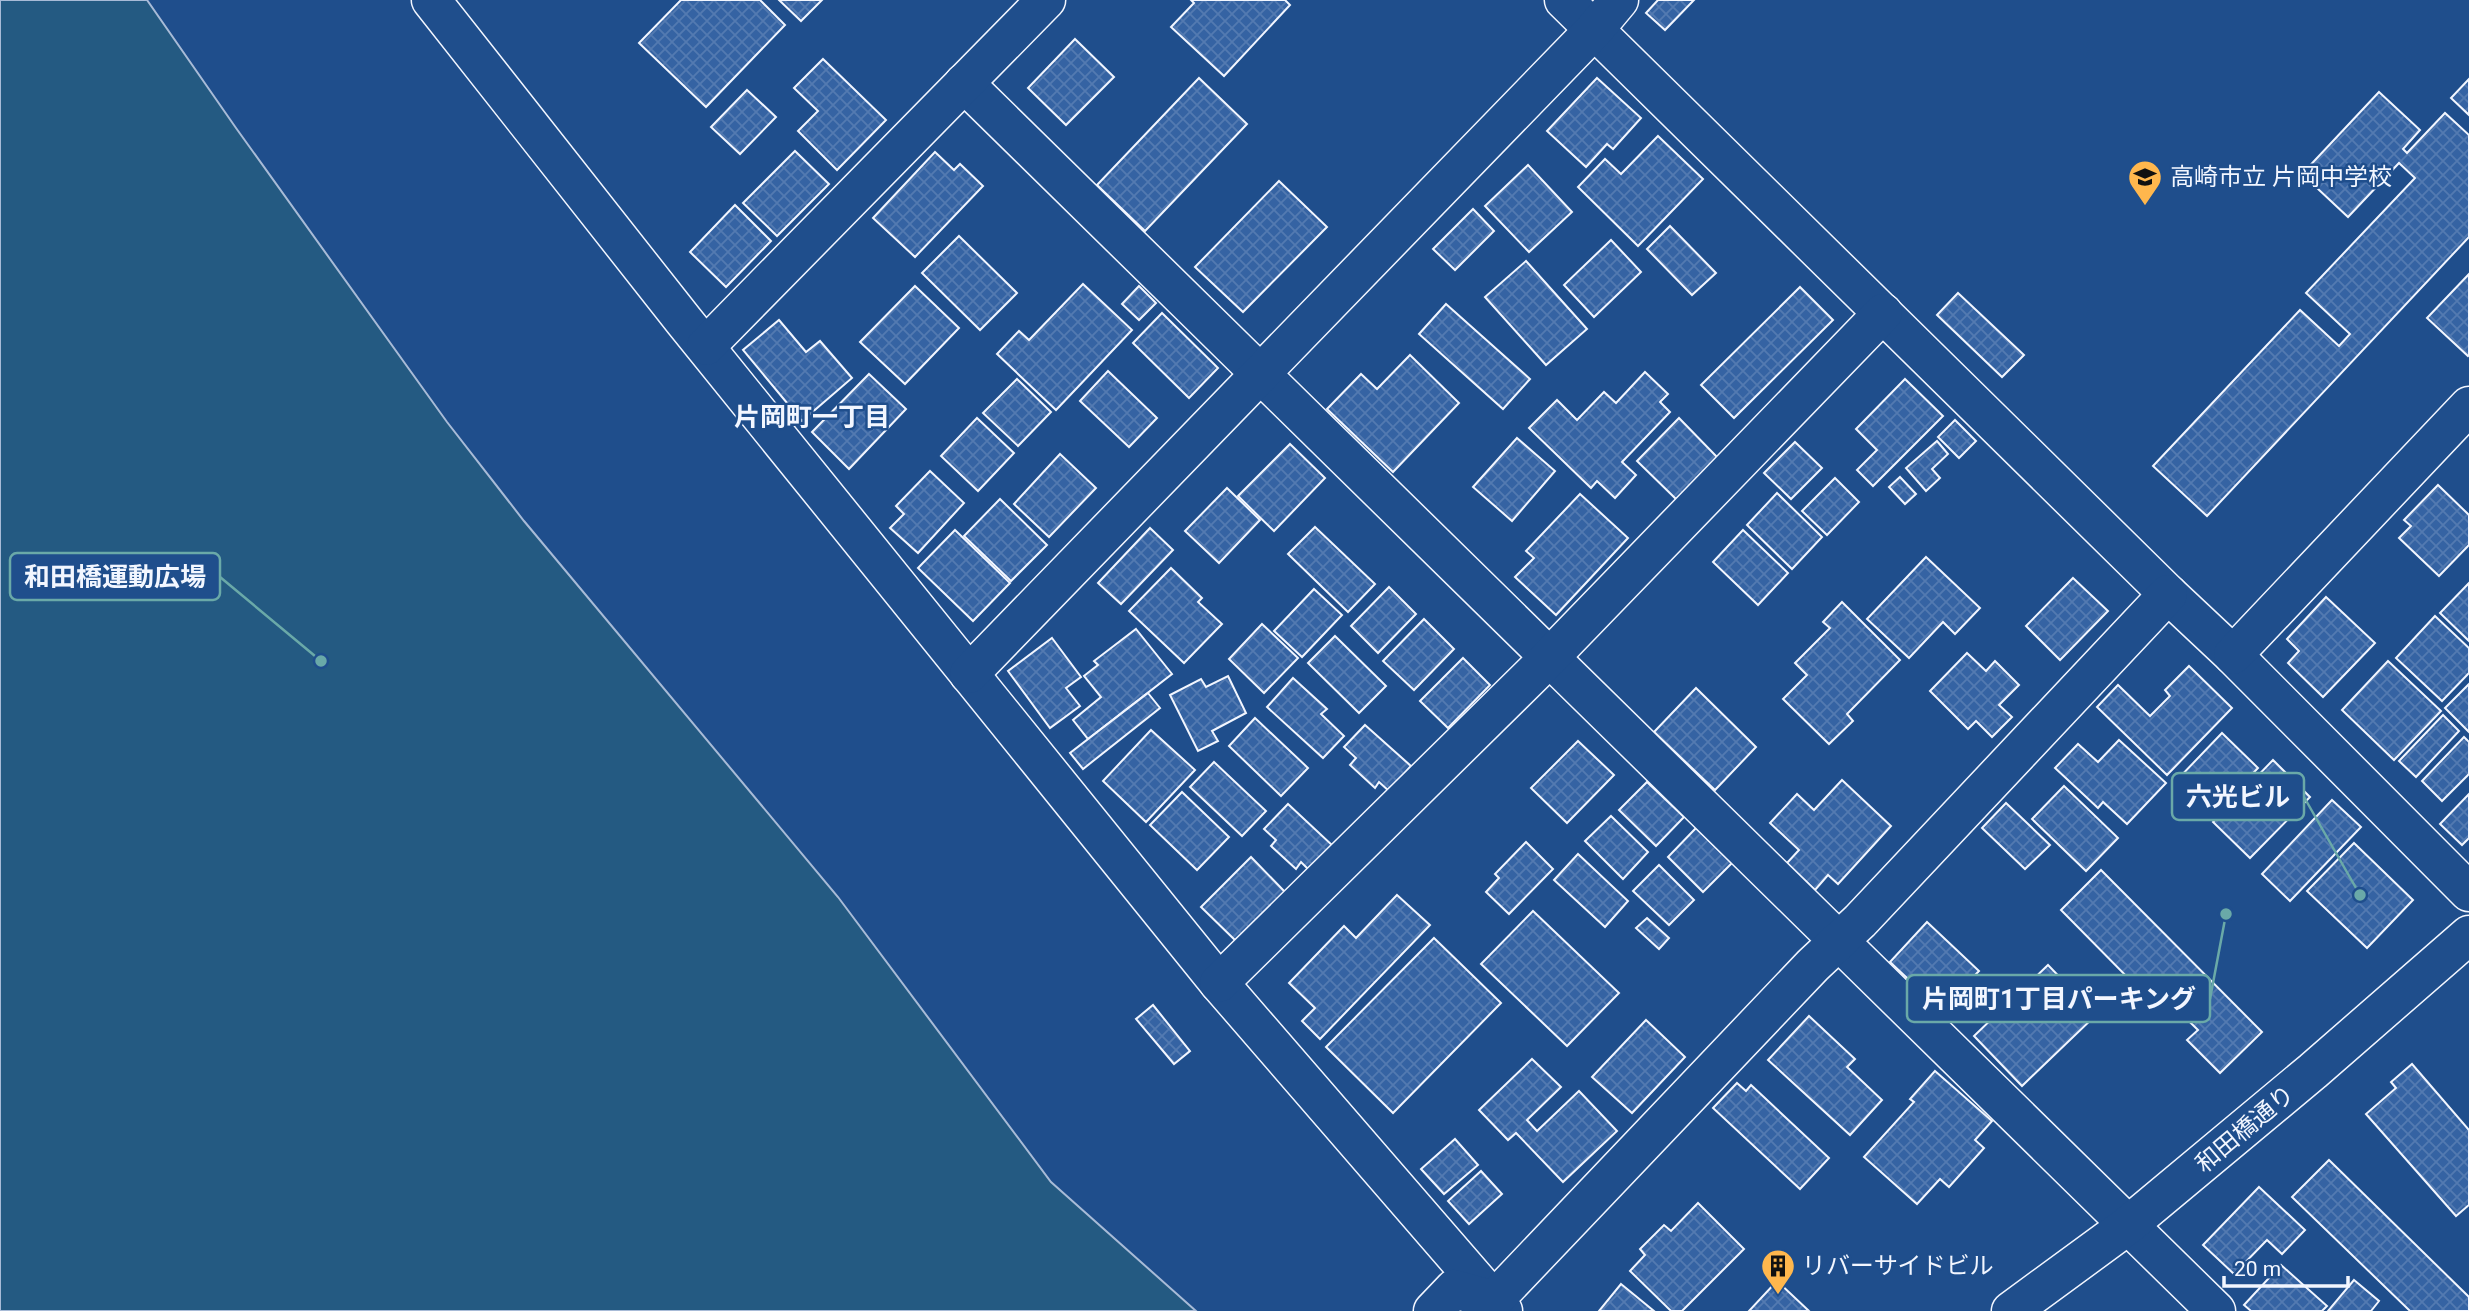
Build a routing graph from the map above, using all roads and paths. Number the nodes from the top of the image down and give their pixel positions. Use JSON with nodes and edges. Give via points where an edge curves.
{"nodes":[{"id":1,"x":431,"y":0,"type":"edge"},
{"id":2,"x":1046,"y":0,"type":"edge"},
{"id":3,"x":1564,"y":0,"type":"edge"},
{"id":4,"x":1619,"y":0,"type":"edge"},
{"id":5,"x":1594,"y":30,"type":"junction"},
{"id":6,"x":964,"y":83,"type":"junction"},
{"id":7,"x":1883,"y":313,"type":"junction"},
{"id":8,"x":706,"y":346,"type":"junction"},
{"id":9,"x":1261,"y":374,"type":"junction"},
{"id":10,"x":2469,"y":406,"type":"edge"},
{"id":11,"x":2168,"y":594,"type":"junction"},
{"id":12,"x":2234,"y":655,"type":"junction"},
{"id":13,"x":1549,"y":658,"type":"junction"},
{"id":14,"x":969,"y":674,"type":"junction"},
{"id":15,"x":2469,"y":892,"type":"edge"},
{"id":16,"x":2469,"y":935,"type":"edge"},
{"id":17,"x":1839,"y":940,"type":"junction"},
{"id":18,"x":1219,"y":983,"type":"junction"},
{"id":19,"x":2127,"y":1226,"type":"junction"},
{"id":20,"x":1498,"y":1306,"type":"edge"},
{"id":21,"x":1433,"y":1311,"type":"edge"},
{"id":22,"x":2011,"y":1311,"type":"edge"},
{"id":23,"x":2216,"y":1311,"type":"edge"}],
"edges":[{"from":1,"to":8,"type":"street"},
{"from":2,"to":6,"type":"street"},
{"from":3,"to":5,"type":"street"},
{"from":4,"to":5,"type":"street"},
{"from":5,"to":7,"type":"street"},
{"from":5,"to":9,"type":"street"},
{"from":6,"to":8,"type":"street"},
{"from":6,"to":9,"type":"street"},
{"from":7,"to":11,"type":"street"},
{"from":7,"to":13,"type":"street"},
{"from":8,"to":14,"type":"street"},
{"from":9,"to":13,"type":"street"},
{"from":9,"to":14,"type":"street"},
{"from":10,"to":12,"type":"street"},
{"from":11,"to":12,"type":"street"},
{"from":11,"to":17,"type":"street"},
{"from":12,"to":15,"type":"street"},
{"from":13,"to":17,"type":"street"},
{"from":13,"to":18,"type":"street"},
{"from":14,"to":18,"type":"street"},
{"from":16,"to":19,"type":"street","name":"和田橋通り"},
{"from":17,"to":19,"type":"street"},
{"from":17,"to":20,"type":"street"},
{"from":18,"to":20,"type":"street"},
{"from":19,"to":22,"type":"street","name":"和田橋通り"},
{"from":19,"to":23,"type":"street"},
{"from":20,"to":21,"type":"street","via":[[1454,1289]]}]}
